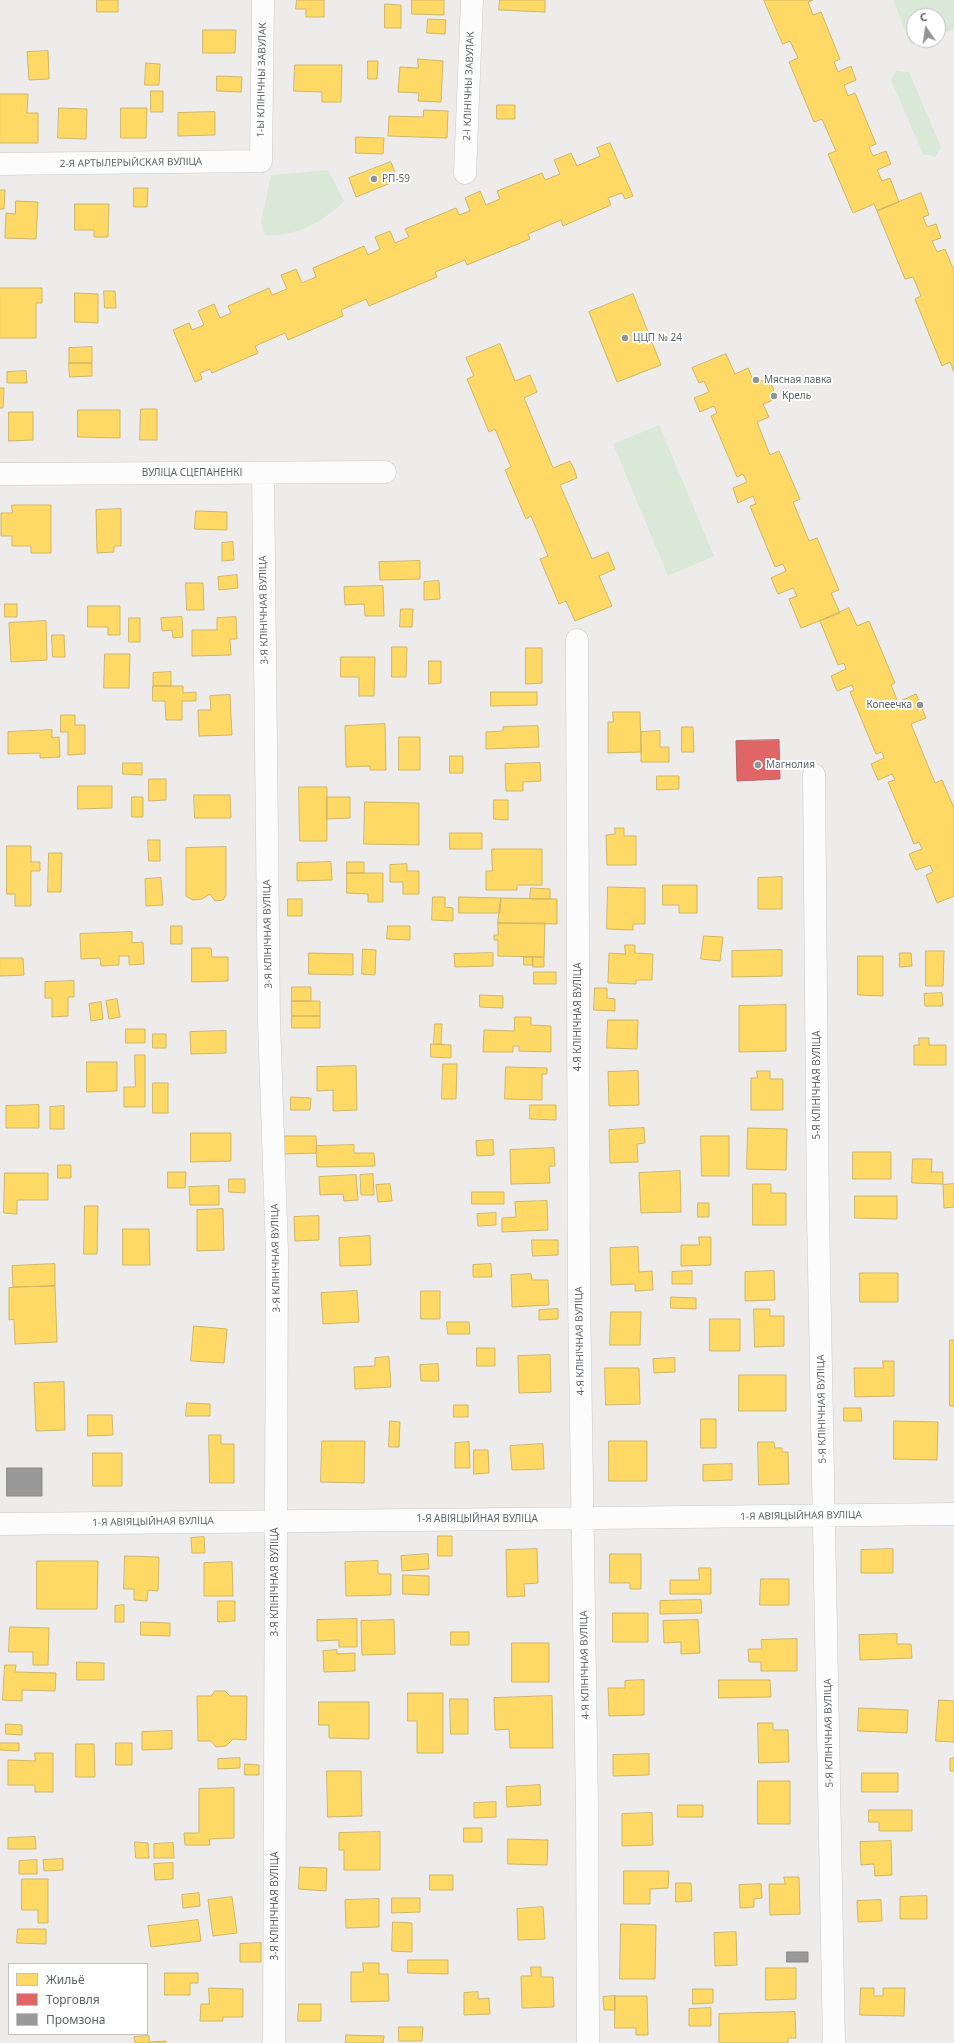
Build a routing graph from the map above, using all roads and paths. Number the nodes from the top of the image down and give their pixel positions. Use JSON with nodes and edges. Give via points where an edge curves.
{"nodes":[{"id":1,"x":263,"y":0,"type":"edge"},
{"id":2,"x":472,"y":0,"type":"edge"},
{"id":3,"x":261,"y":161,"type":"joint"},
{"id":4,"x":0,"y":164,"type":"edge"},
{"id":5,"x":465,"y":173,"type":"dead end"},
{"id":6,"x":262,"y":472,"type":"junction"},
{"id":7,"x":385,"y":472,"type":"dead end"},
{"id":8,"x":0,"y":474,"type":"edge"},
{"id":9,"x":577,"y":640,"type":"dead end"},
{"id":10,"x":814,"y":775,"type":"dead end"},
{"id":11,"x":954,"y":1514,"type":"edge"},
{"id":12,"x":825,"y":1516,"type":"junction"},
{"id":13,"x":583,"y":1519,"type":"junction"},
{"id":14,"x":275,"y":1520,"type":"junction"},
{"id":15,"x":0,"y":1524,"type":"edge"},
{"id":16,"x":274,"y":2043,"type":"edge"},
{"id":17,"x":588,"y":2043,"type":"edge"},
{"id":18,"x":834,"y":2043,"type":"edge"}],
"edges":[{"from":1,"to":3,"type":"street","name":"1-Ы КЛІНІЧНЫ ЗАВУЛАК"},
{"from":2,"to":5,"type":"street","name":"2-І КЛІНІЧНЫ ЗАВУЛАК"},
{"from":3,"to":4,"type":"street","name":"2-Я АРТЫЛЕРЫЙСКАЯ ВУЛІЦА"},
{"from":6,"to":7,"type":"street","name":"ВУЛІЦА СЦЕПАНЕНКІ"},
{"from":6,"to":8,"type":"street","name":"ВУЛІЦА СЦЕПАНЕНКІ"},
{"from":6,"to":14,"type":"street","name":"3-Я КЛІНІЧНАЯ ВУЛІЦА","via":[[269,1021],[278,1252]]},
{"from":9,"to":13,"type":"street","name":"4-Я КЛІНІЧНАЯ ВУЛІЦА","via":[[579,1294]]},
{"from":10,"to":12,"type":"street","name":"5-Я КЛІНІЧНАЯ ВУЛІЦА","via":[[818,1215]]},
{"from":11,"to":12,"type":"street","name":"1-Я АВІЯЦЫЙНАЯ ВУЛІЦА"},
{"from":12,"to":13,"type":"street","name":"1-Я АВІЯЦЫЙНАЯ ВУЛІЦА"},
{"from":12,"to":18,"type":"street","name":"5-Я КЛІНІЧНАЯ ВУЛІЦА"},
{"from":13,"to":14,"type":"street","name":"1-Я АВІЯЦЫЙНАЯ ВУЛІЦА"},
{"from":13,"to":17,"type":"street","name":"4-Я КЛІНІЧНАЯ ВУЛІЦА","via":[[588,1806]]},
{"from":14,"to":15,"type":"street","name":"1-Я АВІЯЦЫЙНАЯ ВУЛІЦА"},
{"from":14,"to":16,"type":"street","name":"3-Я КЛІНІЧНАЯ ВУЛІЦА"}]}
